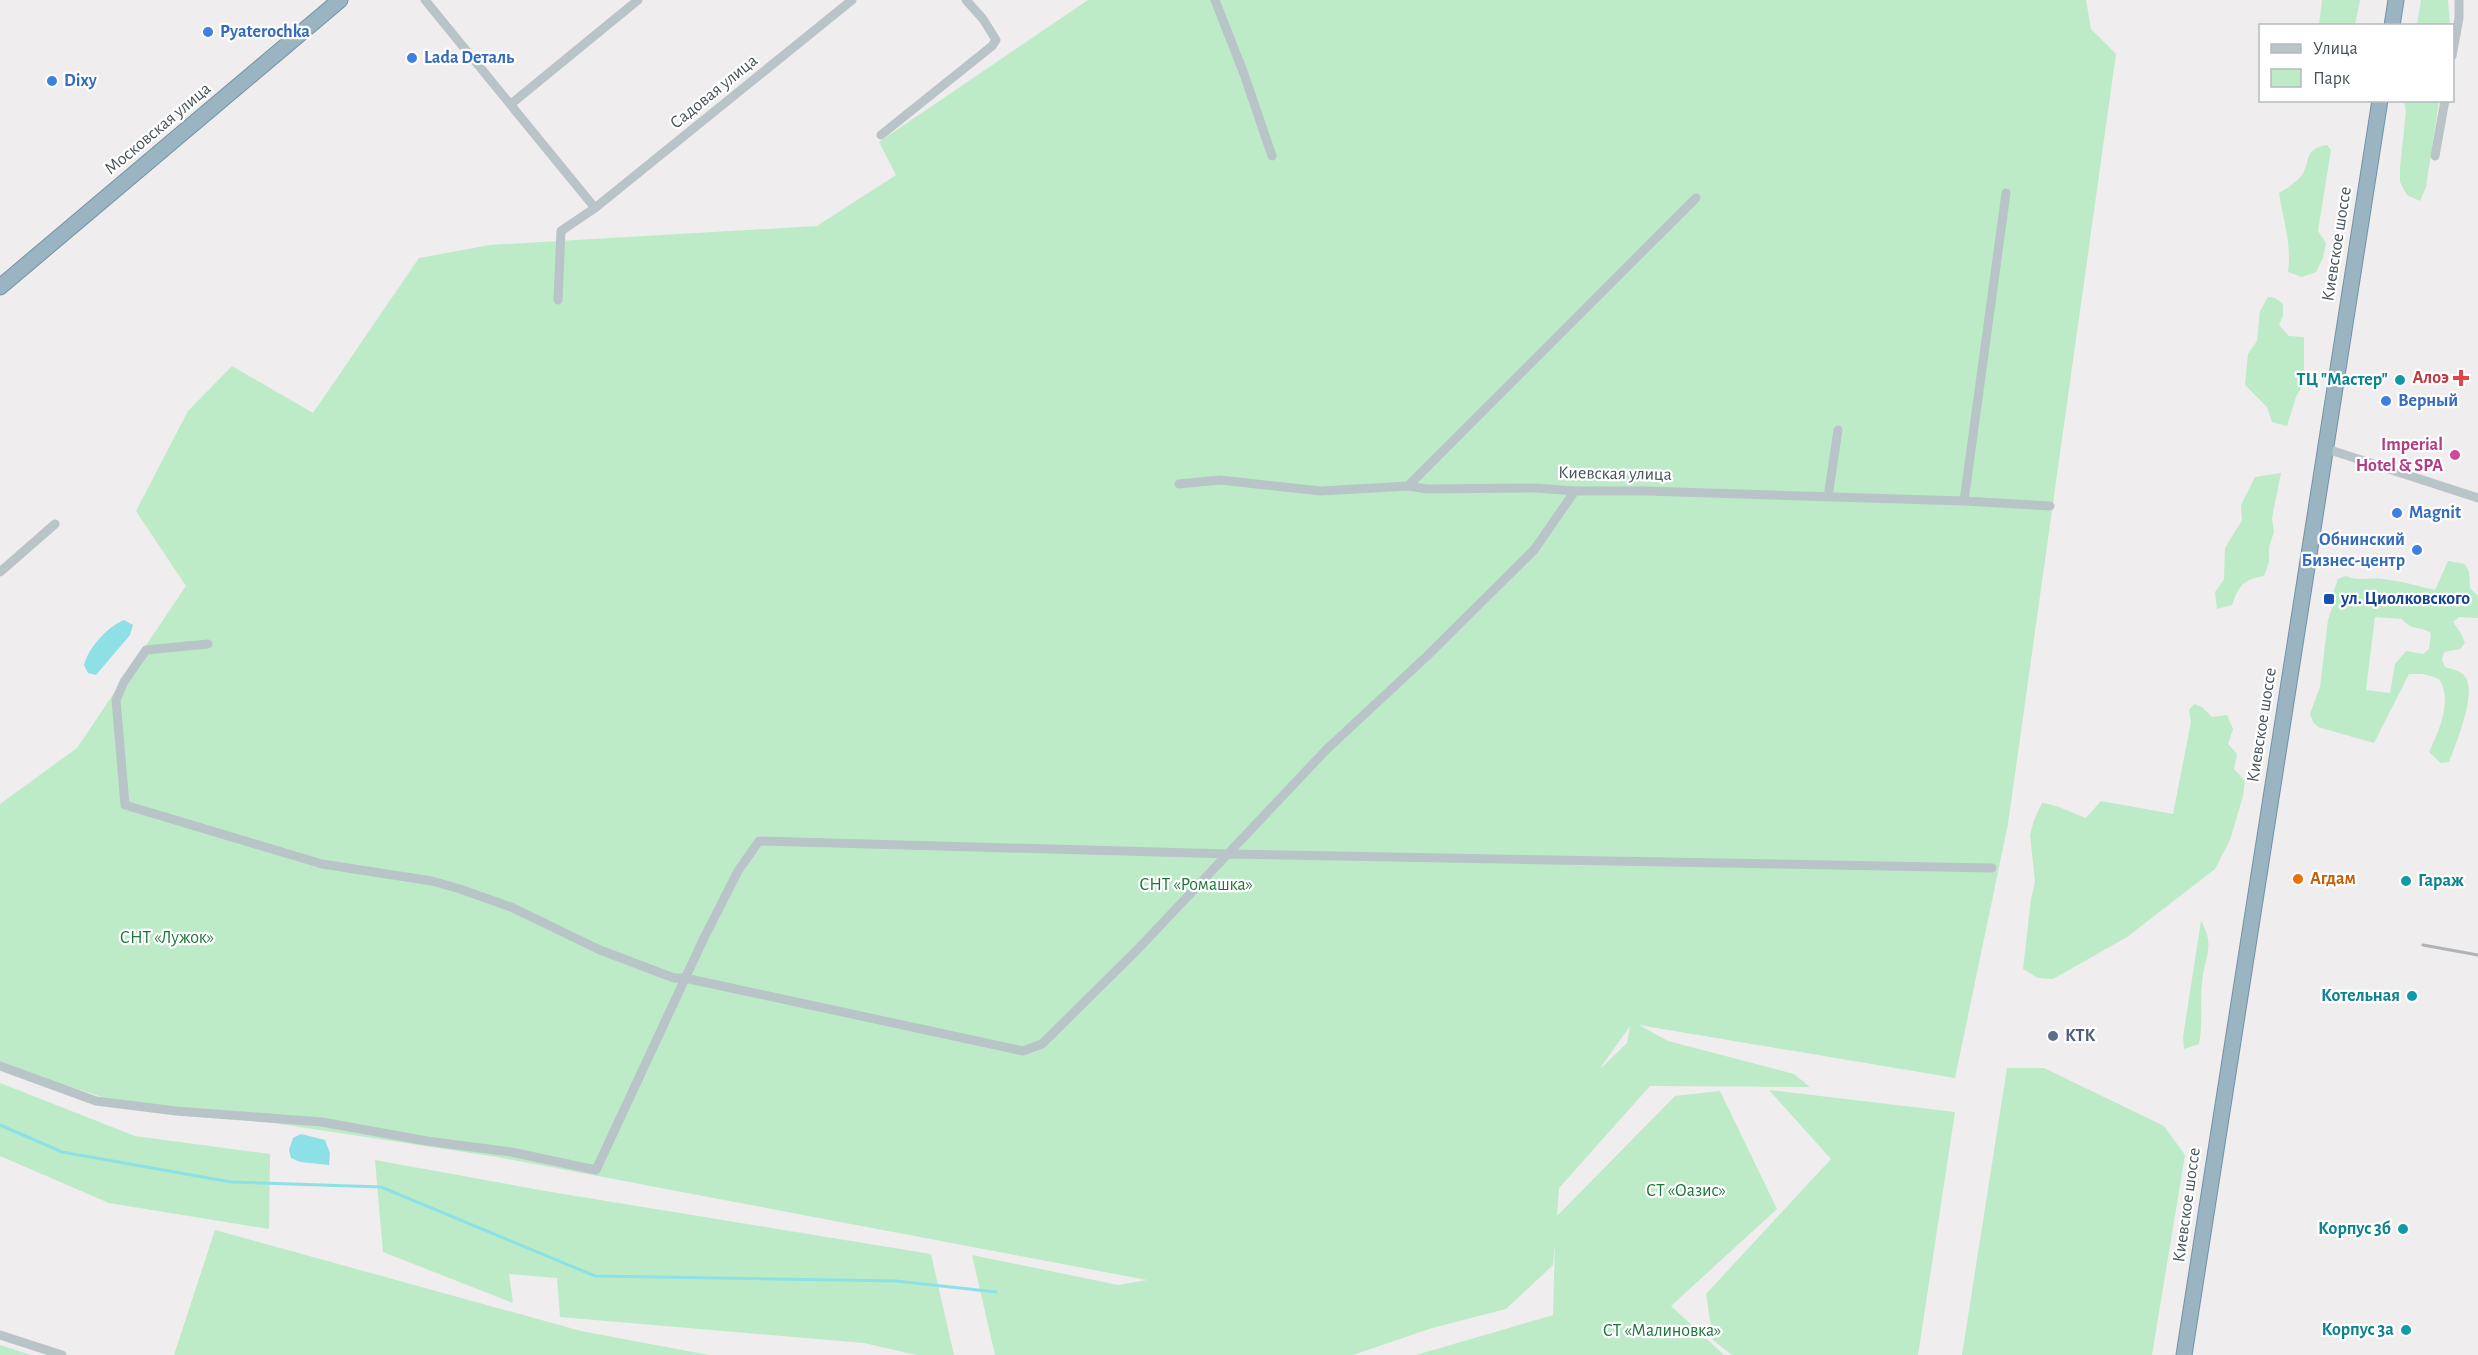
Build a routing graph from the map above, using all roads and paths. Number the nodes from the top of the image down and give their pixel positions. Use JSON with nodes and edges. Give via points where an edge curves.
{"nodes":[{"id":1,"x":340,"y":0,"type":"edge"},
{"id":2,"x":425,"y":0,"type":"edge"},
{"id":3,"x":638,"y":0,"type":"edge"},
{"id":4,"x":852,"y":0,"type":"edge"},
{"id":5,"x":966,"y":0,"type":"edge"},
{"id":6,"x":1215,"y":0,"type":"edge"},
{"id":7,"x":2396,"y":0,"type":"edge"},
{"id":8,"x":2459,"y":0,"type":"edge"},
{"id":9,"x":2392,"y":24,"type":"edge"},
{"id":10,"x":2454,"y":45,"type":"edge"},
{"id":11,"x":2380,"y":102,"type":"edge"},
{"id":12,"x":2445,"y":102,"type":"edge"},
{"id":13,"x":512,"y":104,"type":"junction"},
{"id":14,"x":881,"y":135,"type":"dead end"},
{"id":15,"x":1272,"y":156,"type":"dead end"},
{"id":16,"x":2435,"y":156,"type":"dead end"},
{"id":17,"x":2006,"y":193,"type":"dead end"},
{"id":18,"x":1695,"y":198,"type":"dead end"},
{"id":19,"x":595,"y":208,"type":"junction"},
{"id":20,"x":0,"y":287,"type":"edge"},
{"id":21,"x":558,"y":300,"type":"dead end"},
{"id":22,"x":1838,"y":429,"type":"dead end"},
{"id":23,"x":2324,"y":448,"type":"junction"},
{"id":24,"x":1179,"y":484,"type":"dead end"},
{"id":25,"x":1408,"y":486,"type":"junction"},
{"id":26,"x":1575,"y":491,"type":"junction"},
{"id":27,"x":1828,"y":496,"type":"junction"},
{"id":28,"x":2478,"y":498,"type":"edge"},
{"id":29,"x":1964,"y":501,"type":"junction"},
{"id":30,"x":2050,"y":506,"type":"dead end"},
{"id":31,"x":54,"y":524,"type":"dead end"},
{"id":32,"x":0,"y":572,"type":"edge"},
{"id":33,"x":208,"y":644,"type":"dead end"},
{"id":34,"x":1229,"y":854,"type":"junction"},
{"id":35,"x":1992,"y":868,"type":"dead end"},
{"id":36,"x":685,"y":978,"type":"junction"},
{"id":37,"x":0,"y":1066,"type":"edge"},
{"id":38,"x":0,"y":1335,"type":"edge"},
{"id":39,"x":62,"y":1355,"type":"edge"},
{"id":40,"x":2184,"y":1355,"type":"edge"}],
"edges":[{"from":1,"to":20,"type":"highway","name":"Московская улица"},
{"from":2,"to":13,"type":"street"},
{"from":3,"to":13,"type":"street"},
{"from":4,"to":19,"type":"street","name":"Садовая улица"},
{"from":5,"to":14,"type":"street","via":[[996,40]]},
{"from":6,"to":15,"type":"street"},
{"from":7,"to":9,"type":"highway"},
{"from":8,"to":10,"type":"street"},
{"from":11,"to":23,"type":"highway","name":"Киевское шоссе"},
{"from":12,"to":16,"type":"street"},
{"from":13,"to":19,"type":"street"},
{"from":17,"to":29,"type":"street"},
{"from":18,"to":25,"type":"street"},
{"from":19,"to":21,"type":"street","name":"Садовая улица","via":[[561,231]]},
{"from":22,"to":27,"type":"street"},
{"from":23,"to":28,"type":"street"},
{"from":23,"to":40,"type":"highway","name":"Киевское шоссе"},
{"from":24,"to":25,"type":"street","name":"Киевская улица","via":[[1220,480],[1321,491]]},
{"from":25,"to":26,"type":"street","name":"Киевская улица"},
{"from":26,"to":27,"type":"street","name":"Киевская улица"},
{"from":26,"to":34,"type":"street","via":[[1534,550],[1326,750]]},
{"from":27,"to":29,"type":"street","name":"Киевская улица"},
{"from":29,"to":30,"type":"street","name":"Киевская улица"},
{"from":31,"to":32,"type":"street"},
{"from":33,"to":36,"type":"street","via":[[146,650],[120,689],[116,711],[125,805],[322,864],[460,889],[511,907],[600,950],[674,978]]},
{"from":34,"to":35,"type":"street"},
{"from":34,"to":36,"type":"street","via":[[759,841],[738,871]]},
{"from":34,"to":36,"type":"street","via":[[1042,1044],[1023,1051]]},
{"from":36,"to":37,"type":"street","via":[[596,1170],[511,1152],[322,1122],[96,1101]]},
{"from":38,"to":39,"type":"street"}]}
